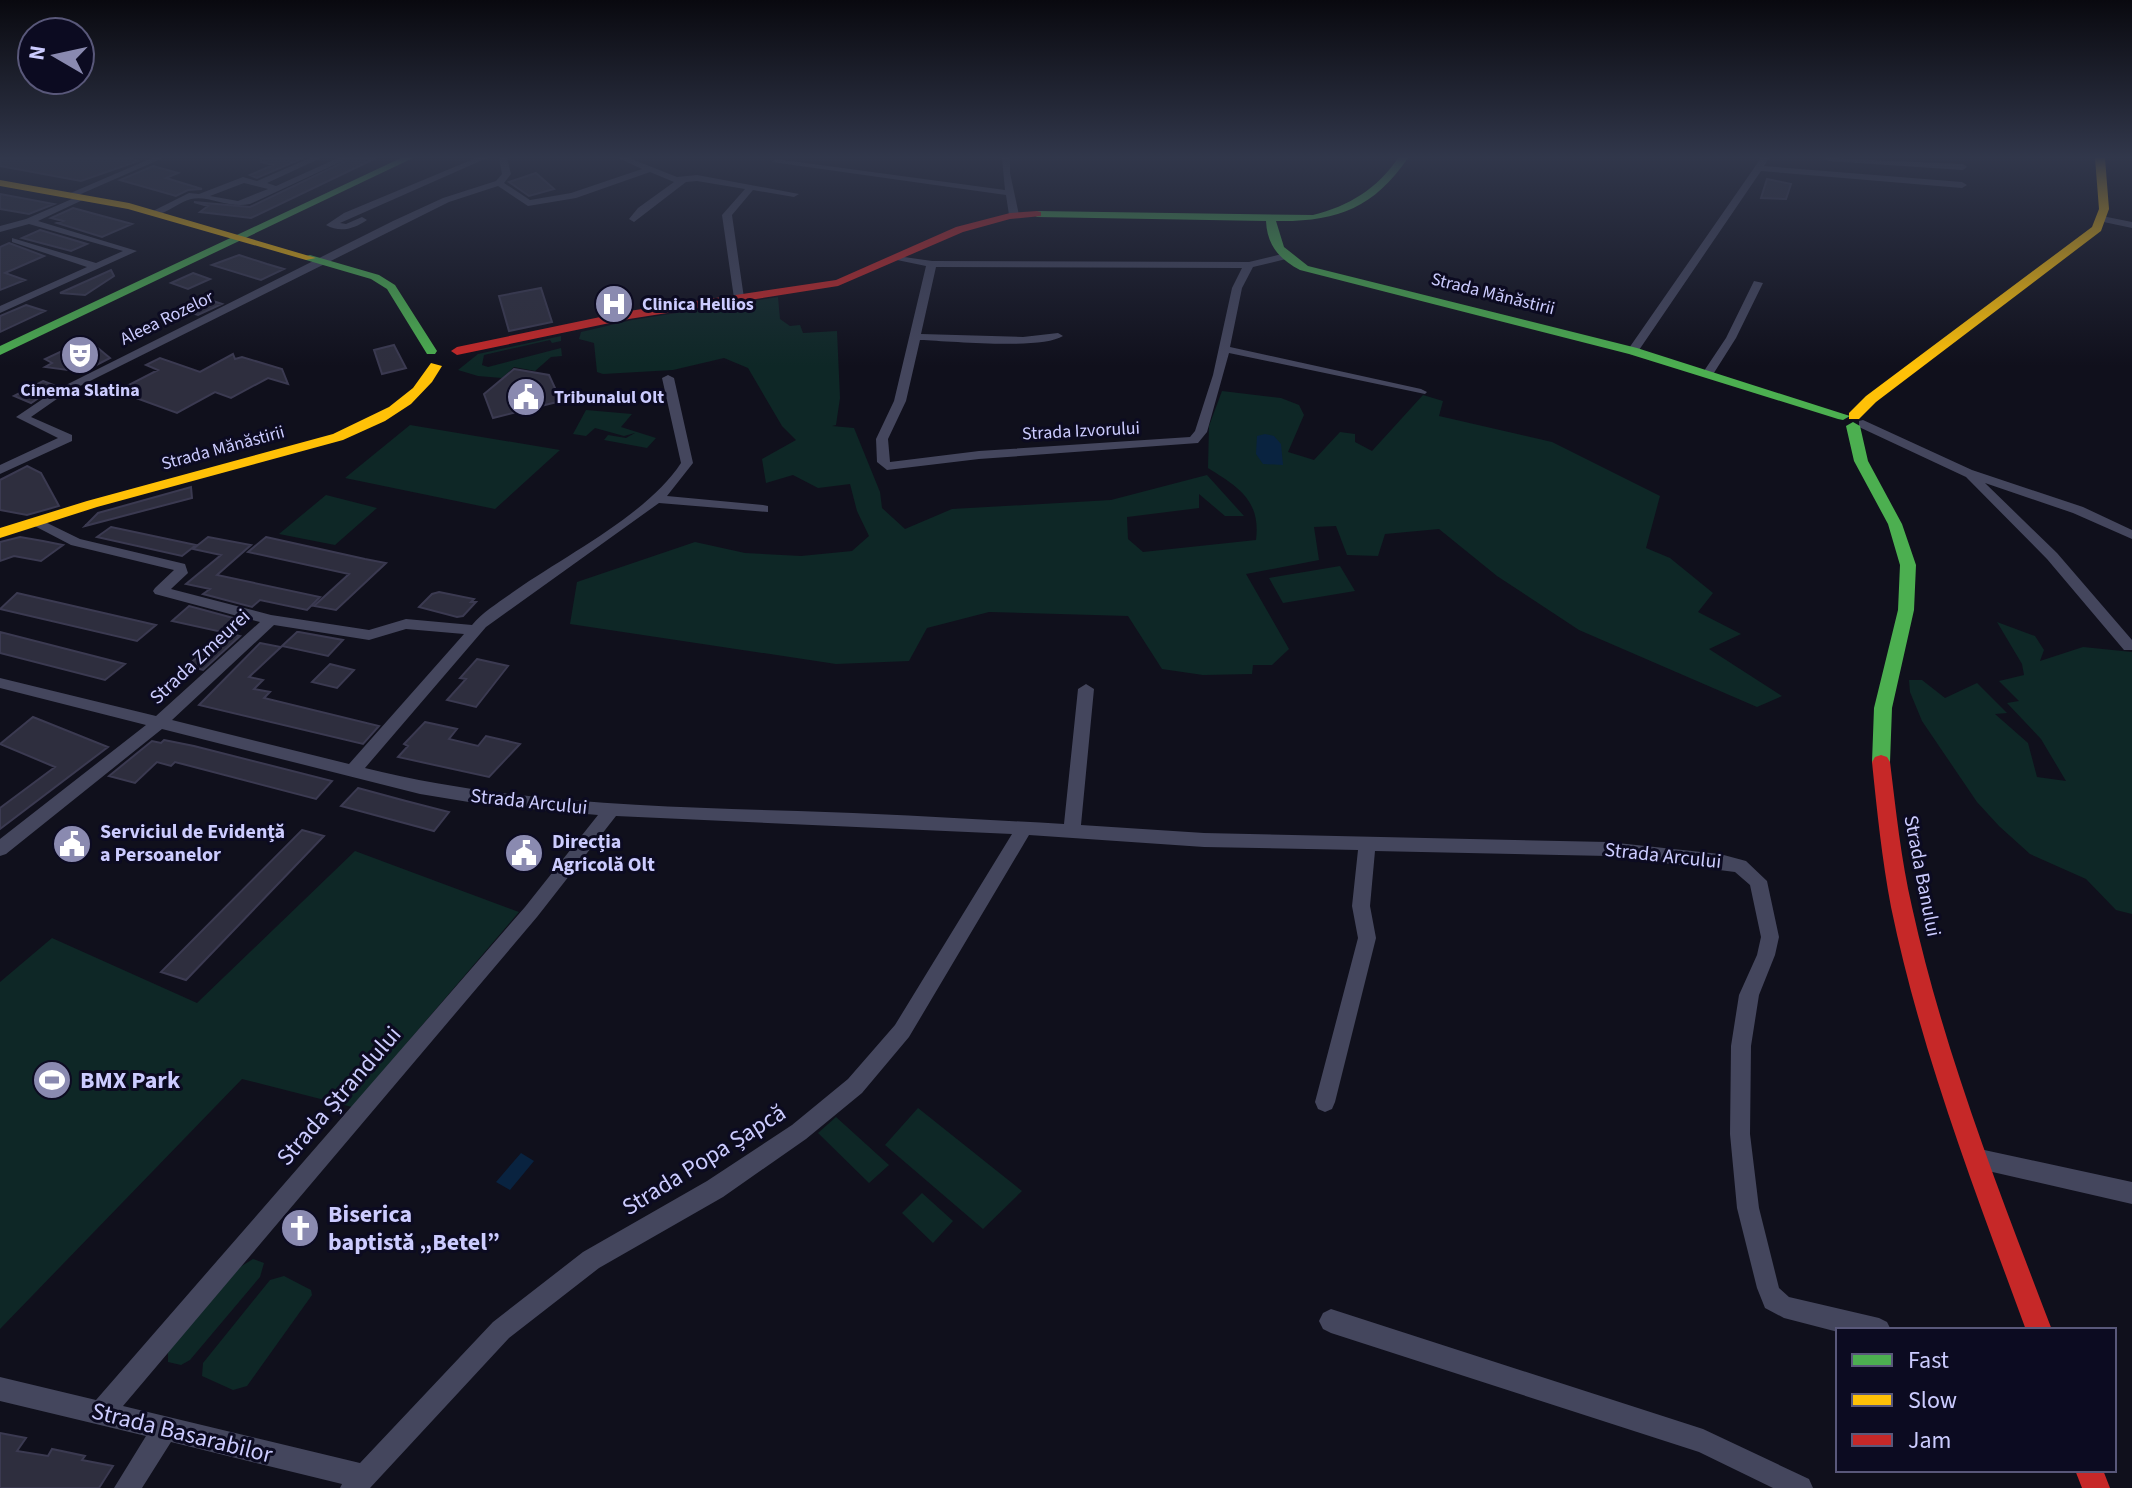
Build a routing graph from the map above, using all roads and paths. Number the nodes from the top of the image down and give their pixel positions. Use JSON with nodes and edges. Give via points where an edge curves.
{"nodes":[{"id":1,"x":51,"y":227,"type":"edge"},
{"id":2,"x":203,"y":227,"type":"edge"},
{"id":3,"x":254,"y":227,"type":"edge"},
{"id":4,"x":256,"y":227,"type":"edge"},
{"id":5,"x":392,"y":227,"type":"edge"},
{"id":6,"x":729,"y":227,"type":"edge"},
{"id":7,"x":958,"y":227,"type":"edge"},
{"id":8,"x":1271,"y":227,"type":"edge"},
{"id":9,"x":1717,"y":227,"type":"edge"},
{"id":10,"x":2098,"y":227,"type":"edge"},
{"id":11,"x":235,"y":237,"type":"junction"},
{"id":12,"x":15,"y":240,"type":"dead end"},
{"id":13,"x":1282,"y":257,"type":"junction"},
{"id":14,"x":901,"y":258,"type":"junction"},
{"id":15,"x":323,"y":262,"type":"junction"},
{"id":16,"x":932,"y":264,"type":"junction"},
{"id":17,"x":1249,"y":265,"type":"junction"},
{"id":18,"x":97,"y":267,"type":"junction"},
{"id":19,"x":1758,"y":283,"type":"dead end"},
{"id":20,"x":739,"y":298,"type":"junction"},
{"id":21,"x":0,"y":310,"type":"edge"},
{"id":22,"x":1058,"y":336,"type":"dead end"},
{"id":23,"x":916,"y":337,"type":"junction"},
{"id":24,"x":0,"y":342,"type":"edge"},
{"id":25,"x":1226,"y":349,"type":"junction"},
{"id":26,"x":0,"y":351,"type":"edge"},
{"id":27,"x":1633,"y":351,"type":"junction"},
{"id":28,"x":433,"y":358,"type":"junction"},
{"id":29,"x":1708,"y":374,"type":"junction"},
{"id":30,"x":668,"y":378,"type":"dead end"},
{"id":31,"x":1421,"y":392,"type":"dead end"},
{"id":32,"x":1853,"y":420,"type":"junction"},
{"id":33,"x":0,"y":470,"type":"edge"},
{"id":34,"x":1968,"y":473,"type":"junction"},
{"id":35,"x":658,"y":499,"type":"junction"},
{"id":36,"x":763,"y":509,"type":"dead end"},
{"id":37,"x":34,"y":522,"type":"junction"},
{"id":38,"x":0,"y":533,"type":"edge"},
{"id":39,"x":2132,"y":534,"type":"edge"},
{"id":40,"x":271,"y":620,"type":"junction"},
{"id":41,"x":475,"y":630,"type":"junction"},
{"id":42,"x":2129,"y":646,"type":"dead end"},
{"id":43,"x":0,"y":683,"type":"edge"},
{"id":44,"x":1086,"y":689,"type":"dead end"},
{"id":45,"x":157,"y":725,"type":"junction"},
{"id":46,"x":352,"y":772,"type":"junction"},
{"id":47,"x":611,"y":810,"type":"junction"},
{"id":48,"x":1025,"y":827,"type":"junction"},
{"id":49,"x":1072,"y":830,"type":"junction"},
{"id":50,"x":1367,"y":844,"type":"junction"},
{"id":51,"x":0,"y":849,"type":"edge"},
{"id":52,"x":1325,"y":1102,"type":"dead end"},
{"id":53,"x":1975,"y":1158,"type":"junction"},
{"id":54,"x":2132,"y":1193,"type":"edge"},
{"id":55,"x":1331,"y":1321,"type":"dead end"},
{"id":56,"x":1871,"y":1328,"type":"edge"},
{"id":57,"x":2038,"y":1328,"type":"edge"},
{"id":58,"x":0,"y":1389,"type":"edge"},
{"id":59,"x":101,"y":1413,"type":"junction"},
{"id":60,"x":165,"y":1429,"type":"junction"},
{"id":61,"x":358,"y":1482,"type":"edge"},
{"id":62,"x":127,"y":1488,"type":"edge"},
{"id":63,"x":1800,"y":1488,"type":"edge"}],
"edges":[{"from":1,"to":18,"type":"street","via":[[132,251]]},
{"from":2,"to":11,"type":"street"},
{"from":3,"to":11,"type":"street"},
{"from":4,"to":11,"type":"street"},
{"from":5,"to":15,"type":"street","name":"Aleea Rozelor"},
{"from":6,"to":20,"type":"street"},
{"from":7,"to":14,"type":"street"},
{"from":8,"to":13,"type":"street"},
{"from":9,"to":27,"type":"street"},
{"from":10,"to":32,"type":"street","via":[[1871,399]]},
{"from":11,"to":15,"type":"street"},
{"from":11,"to":24,"type":"street"},
{"from":11,"to":26,"type":"street"},
{"from":12,"to":18,"type":"street"},
{"from":13,"to":17,"type":"street"},
{"from":13,"to":27,"type":"street","name":"Strada Mănăstirii","via":[[1304,268]]},
{"from":14,"to":16,"type":"street"},
{"from":14,"to":20,"type":"street","via":[[838,283]]},
{"from":15,"to":28,"type":"street","via":[[386,282]]},
{"from":15,"to":33,"type":"street","name":"Aleea Rozelor","via":[[27,412],[23,419],[68,438]]},
{"from":16,"to":17,"type":"street"},
{"from":16,"to":23,"type":"street","name":"Strada Izvorului"},
{"from":17,"to":25,"type":"street","name":"Strada Izvorului","via":[[1237,288]]},
{"from":18,"to":21,"type":"street"},
{"from":19,"to":29,"type":"street"},
{"from":20,"to":28,"type":"street","name":"Strada Mănăstirii","via":[[457,351],[451,361]]},
{"from":22,"to":23,"type":"street"},
{"from":23,"to":25,"type":"street","name":"Strada Izvorului","via":[[900,401],[882,439],[887,466],[1194,440]]},
{"from":25,"to":31,"type":"street"},
{"from":27,"to":29,"type":"street","name":"Strada Mănăstirii"},
{"from":28,"to":37,"type":"street","name":"Strada Mănăstirii","via":[[417,393],[365,426]]},
{"from":29,"to":32,"type":"street","name":"Strada Mănăstirii"},
{"from":30,"to":35,"type":"street","via":[[687,463]]},
{"from":32,"to":34,"type":"street","name":"Strada Mănăstirii"},
{"from":32,"to":53,"type":"street","name":"Strada Banului","via":[[1862,463],[1902,538],[1908,564],[1909,593],[1880,737],[1903,914]]},
{"from":34,"to":39,"type":"street","name":"Strada Mănăstirii"},
{"from":34,"to":42,"type":"street","via":[[2052,556]]},
{"from":35,"to":36,"type":"street"},
{"from":35,"to":41,"type":"street"},
{"from":37,"to":38,"type":"street","name":"Strada Mănăstirii"},
{"from":37,"to":40,"type":"street","name":"Strada Zmeurei","via":[[76,542],[180,567],[181,573],[160,591]]},
{"from":40,"to":41,"type":"street","name":"Strada Zmeurei","via":[[369,635],[406,624]]},
{"from":40,"to":45,"type":"street","name":"Strada Zmeurei"},
{"from":41,"to":46,"type":"street"},
{"from":43,"to":45,"type":"street","name":"Strada Arcului"},
{"from":44,"to":49,"type":"street"},
{"from":45,"to":46,"type":"street","name":"Strada Arcului"},
{"from":45,"to":51,"type":"street","name":"Strada Zmeurei"},
{"from":46,"to":47,"type":"street","name":"Strada Arcului","via":[[487,799]]},
{"from":47,"to":48,"type":"street","name":"Strada Arcului"},
{"from":47,"to":59,"type":"street","name":"Strada Ștrandului","via":[[531,912]]},
{"from":48,"to":49,"type":"street","name":"Strada Arcului"},
{"from":48,"to":61,"type":"street","name":"Strada Popa Șapcă","via":[[902,1031],[855,1086],[715,1189],[591,1260],[501,1330]]},
{"from":49,"to":50,"type":"street","name":"Strada Arcului"},
{"from":50,"to":52,"type":"street","via":[[1361,906],[1367,938]]},
{"from":50,"to":56,"type":"street","name":"Strada Arcului","via":[[1608,849],[1720,861],[1751,873],[1758,881],[1770,937],[1749,995],[1741,1046],[1740,1134],[1748,1208],[1773,1300]]},
{"from":53,"to":54,"type":"street"},
{"from":53,"to":57,"type":"street","name":"Strada Banului"},
{"from":55,"to":63,"type":"street","via":[[1703,1441]]},
{"from":58,"to":59,"type":"street","name":"Strada Basarabilor"},
{"from":59,"to":60,"type":"street","name":"Strada Basarabilor"},
{"from":60,"to":61,"type":"street","name":"Strada Basarabilor"},
{"from":60,"to":62,"type":"street"}]}
